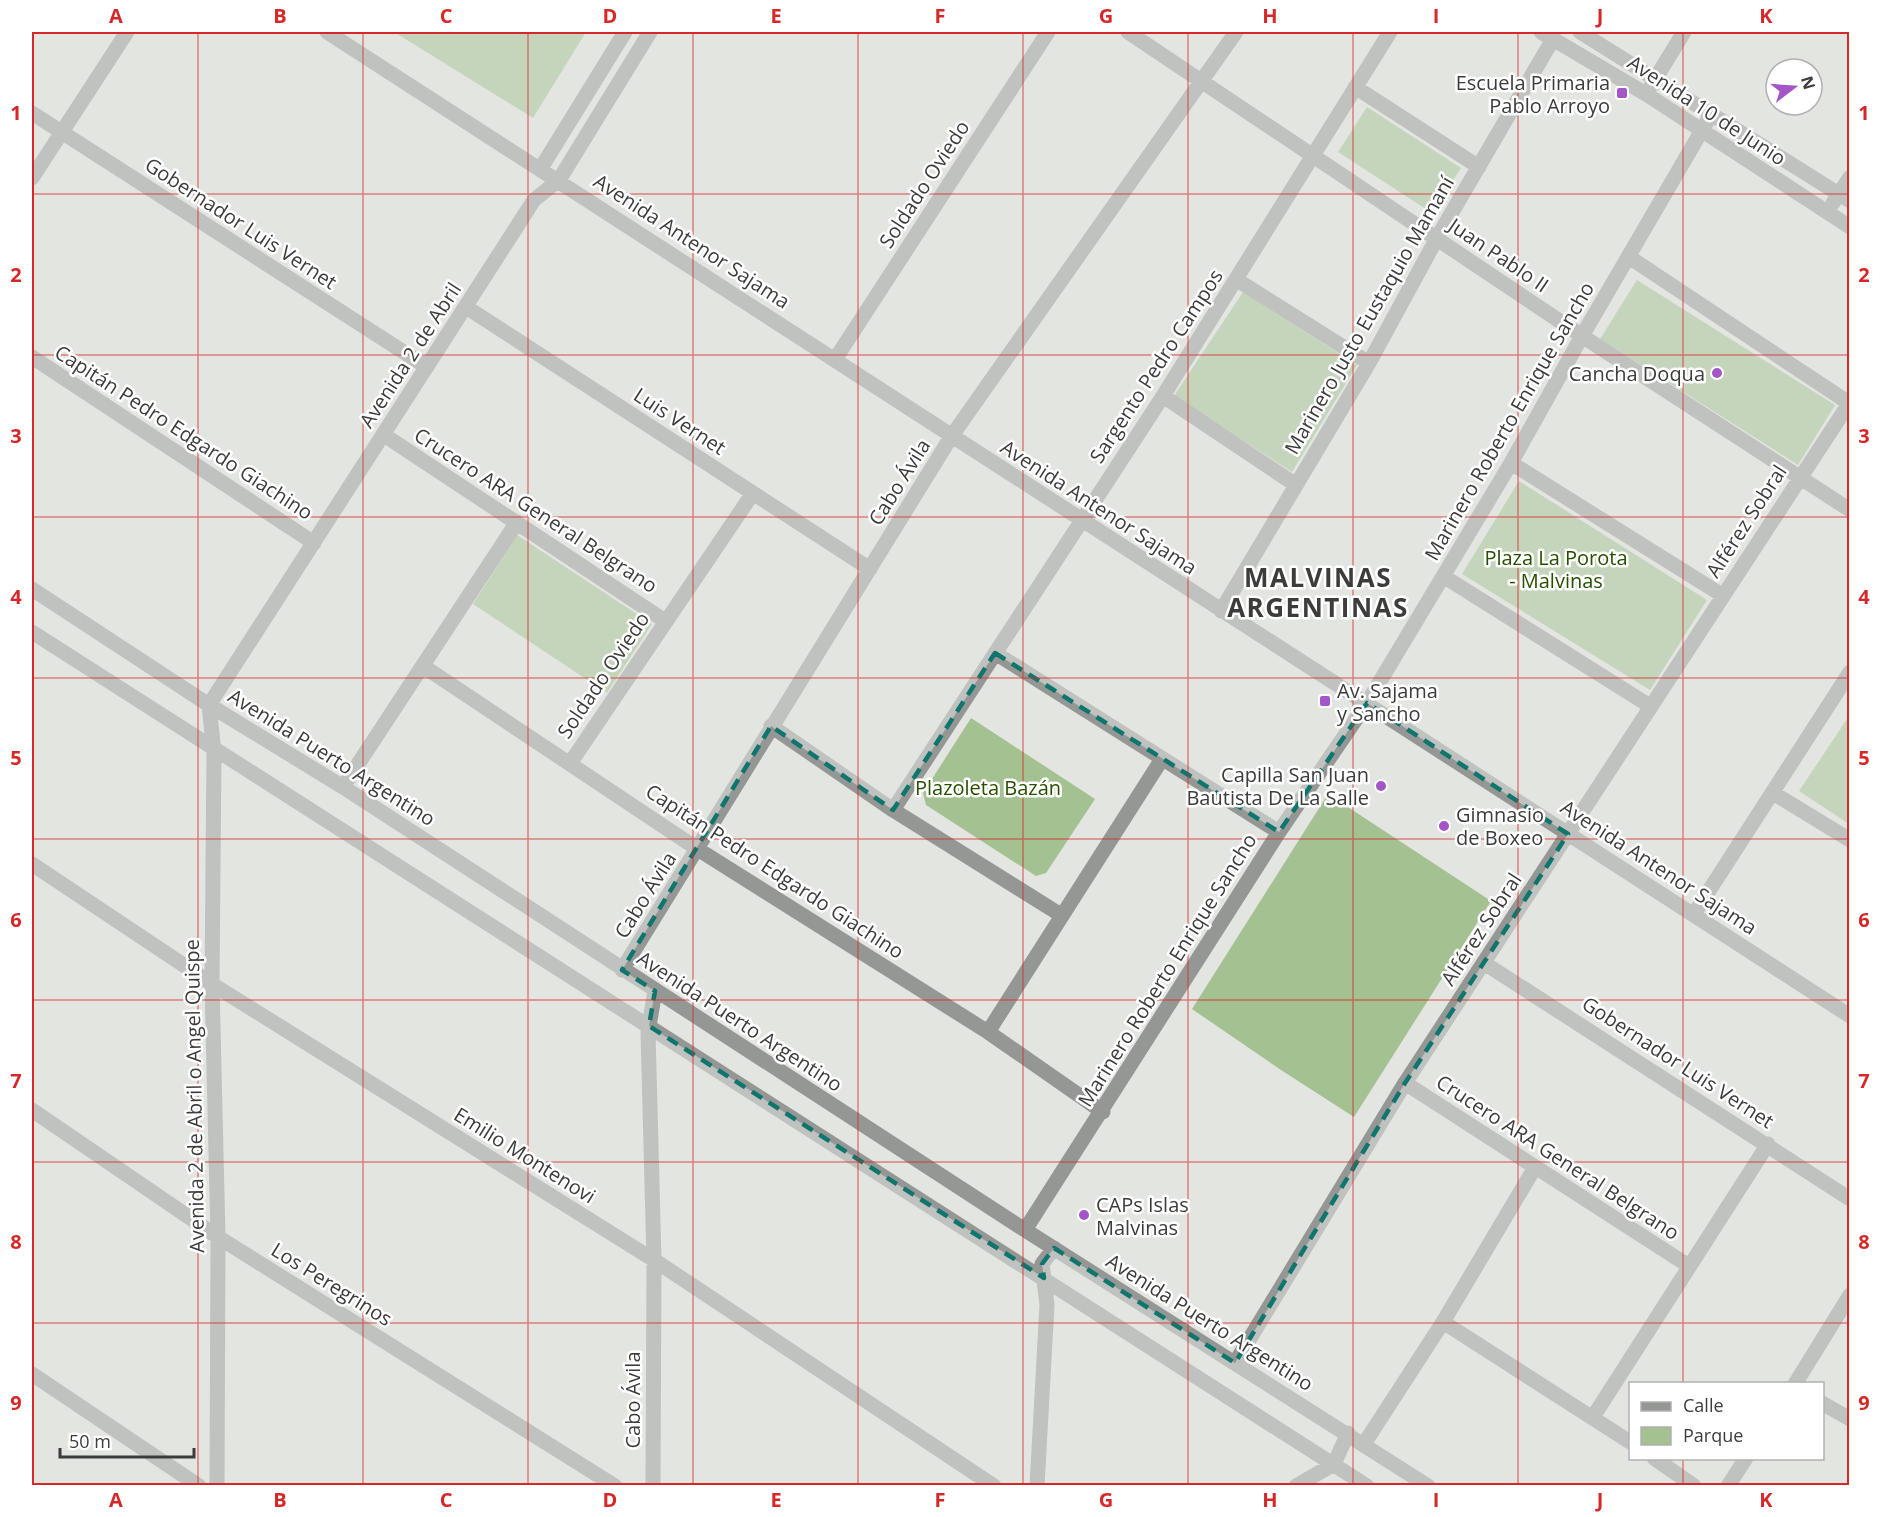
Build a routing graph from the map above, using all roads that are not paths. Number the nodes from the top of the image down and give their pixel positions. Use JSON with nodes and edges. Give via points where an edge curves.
{"nodes":[{"id":1,"x":127,"y":32,"type":"edge"},
{"id":2,"x":327,"y":32,"type":"edge"},
{"id":3,"x":625,"y":32,"type":"edge"},
{"id":4,"x":650,"y":32,"type":"edge"},
{"id":5,"x":1048,"y":32,"type":"edge"},
{"id":6,"x":1128,"y":32,"type":"edge"},
{"id":7,"x":1236,"y":32,"type":"edge"},
{"id":8,"x":1390,"y":32,"type":"edge"},
{"id":9,"x":1581,"y":32,"type":"edge"},
{"id":10,"x":1684,"y":32,"type":"edge"},
{"id":11,"x":1547,"y":35,"type":"edge"},
{"id":12,"x":1656,"y":77,"type":"junction"},
{"id":13,"x":1203,"y":82,"type":"junction"},
{"id":14,"x":1356,"y":87,"type":"junction"},
{"id":15,"x":1646,"y":94,"type":"junction"},
{"id":16,"x":32,"y":113,"type":"edge"},
{"id":17,"x":1712,"y":114,"type":"junction"},
{"id":18,"x":1702,"y":130,"type":"junction"},
{"id":19,"x":61,"y":132,"type":"junction"},
{"id":20,"x":1313,"y":155,"type":"junction"},
{"id":21,"x":1479,"y":167,"type":"junction"},
{"id":22,"x":541,"y":168,"type":"junction"},
{"id":23,"x":1850,"y":177,"type":"edge"},
{"id":24,"x":32,"y":178,"type":"edge"},
{"id":25,"x":559,"y":180,"type":"junction"},
{"id":26,"x":1844,"y":198,"type":"edge"},
{"id":27,"x":1827,"y":212,"type":"junction"},
{"id":28,"x":1850,"y":227,"type":"edge"},
{"id":29,"x":1437,"y":238,"type":"junction"},
{"id":30,"x":1629,"y":257,"type":"junction"},
{"id":31,"x":1236,"y":280,"type":"junction"},
{"id":32,"x":466,"y":307,"type":"junction"},
{"id":33,"x":1582,"y":336,"type":"junction"},
{"id":34,"x":32,"y":357,"type":"edge"},
{"id":35,"x":836,"y":358,"type":"junction"},
{"id":36,"x":1369,"y":363,"type":"junction"},
{"id":37,"x":427,"y":367,"type":"junction"},
{"id":38,"x":1163,"y":396,"type":"junction"},
{"id":39,"x":1849,"y":402,"type":"edge"},
{"id":40,"x":384,"y":435,"type":"junction"},
{"id":41,"x":951,"y":437,"type":"junction"},
{"id":42,"x":1511,"y":463,"type":"junction"},
{"id":43,"x":1800,"y":476,"type":"junction"},
{"id":44,"x":1296,"y":485,"type":"junction"},
{"id":45,"x":753,"y":493,"type":"junction"},
{"id":46,"x":1850,"y":510,"type":"edge"},
{"id":47,"x":1082,"y":521,"type":"junction"},
{"id":48,"x":517,"y":522,"type":"junction"},
{"id":49,"x":314,"y":543,"type":"junction"},
{"id":50,"x":870,"y":569,"type":"junction"},
{"id":51,"x":1443,"y":576,"type":"junction"},
{"id":52,"x":32,"y":590,"type":"edge"},
{"id":53,"x":1722,"y":595,"type":"junction"},
{"id":54,"x":1221,"y":611,"type":"junction"},
{"id":55,"x":665,"y":621,"type":"junction"},
{"id":56,"x":32,"y":632,"type":"edge"},
{"id":57,"x":995,"y":653,"type":"junction"},
{"id":58,"x":423,"y":666,"type":"junction"},
{"id":59,"x":1849,"y":674,"type":"edge"},
{"id":60,"x":1367,"y":702,"type":"junction"},
{"id":61,"x":209,"y":705,"type":"junction"},
{"id":62,"x":1650,"y":706,"type":"junction"},
{"id":63,"x":771,"y":726,"type":"junction"},
{"id":64,"x":214,"y":747,"type":"junction"},
{"id":65,"x":1162,"y":759,"type":"junction"},
{"id":66,"x":571,"y":762,"type":"junction"},
{"id":67,"x":343,"y":787,"type":"junction"},
{"id":68,"x":1773,"y":793,"type":"junction"},
{"id":69,"x":893,"y":810,"type":"junction"},
{"id":70,"x":1279,"y":832,"type":"junction"},
{"id":71,"x":1568,"y":834,"type":"junction"},
{"id":72,"x":1850,"y":840,"type":"edge"},
{"id":73,"x":699,"y":850,"type":"junction"},
{"id":74,"x":32,"y":864,"type":"edge"},
{"id":75,"x":1694,"y":914,"type":"junction"},
{"id":76,"x":1061,"y":915,"type":"junction"},
{"id":77,"x":1484,"y":963,"type":"junction"},
{"id":78,"x":622,"y":970,"type":"junction"},
{"id":79,"x":212,"y":984,"type":"junction"},
{"id":80,"x":655,"y":991,"type":"junction"},
{"id":81,"x":1849,"y":1015,"type":"edge"},
{"id":82,"x":649,"y":1026,"type":"junction"},
{"id":83,"x":987,"y":1032,"type":"junction"},
{"id":84,"x":1404,"y":1083,"type":"junction"},
{"id":85,"x":32,"y":1110,"type":"edge"},
{"id":86,"x":1103,"y":1112,"type":"junction"},
{"id":87,"x":1768,"y":1144,"type":"junction"},
{"id":88,"x":1534,"y":1168,"type":"junction"},
{"id":89,"x":1850,"y":1199,"type":"edge"},
{"id":90,"x":1024,"y":1230,"type":"junction"},
{"id":91,"x":218,"y":1237,"type":"junction"},
{"id":92,"x":1054,"y":1248,"type":"junction"},
{"id":93,"x":654,"y":1260,"type":"junction"},
{"id":94,"x":1689,"y":1266,"type":"junction"},
{"id":95,"x":1044,"y":1278,"type":"junction"},
{"id":96,"x":1850,"y":1295,"type":"edge"},
{"id":97,"x":1443,"y":1322,"type":"junction"},
{"id":98,"x":1235,"y":1363,"type":"junction"},
{"id":99,"x":32,"y":1374,"type":"edge"},
{"id":100,"x":1796,"y":1382,"type":"edge"},
{"id":101,"x":1824,"y":1404,"type":"edge"},
{"id":102,"x":1593,"y":1417,"type":"junction"},
{"id":103,"x":1850,"y":1419,"type":"edge"},
{"id":104,"x":1348,"y":1434,"type":"junction"},
{"id":105,"x":1629,"y":1441,"type":"edge"},
{"id":106,"x":1364,"y":1444,"type":"junction"},
{"id":107,"x":1657,"y":1460,"type":"edge"},
{"id":108,"x":1745,"y":1460,"type":"edge"},
{"id":109,"x":1334,"y":1464,"type":"junction"},
{"id":110,"x":199,"y":1485,"type":"edge"},
{"id":111,"x":217,"y":1485,"type":"edge"},
{"id":112,"x":615,"y":1485,"type":"edge"},
{"id":113,"x":652,"y":1485,"type":"edge"},
{"id":114,"x":994,"y":1485,"type":"edge"},
{"id":115,"x":1037,"y":1485,"type":"edge"},
{"id":116,"x":1296,"y":1485,"type":"edge"},
{"id":117,"x":1367,"y":1485,"type":"edge"},
{"id":118,"x":1428,"y":1485,"type":"edge"},
{"id":119,"x":1694,"y":1485,"type":"edge"},
{"id":120,"x":1728,"y":1485,"type":"edge"}],
"edges":[{"from":1,"to":19,"type":"street"},
{"from":2,"to":22,"type":"street","name":"Avenida Antenor Sajama"},
{"from":3,"to":22,"type":"street"},
{"from":4,"to":25,"type":"street","name":"Avenida 2 de Abril"},
{"from":5,"to":35,"type":"street","name":"Soldado Oviedo"},
{"from":6,"to":13,"type":"street","name":"Juan Pablo II"},
{"from":7,"to":13,"type":"street","name":"Cabo Ávila"},
{"from":8,"to":14,"type":"street","name":"Sargento Pedro Campos"},
{"from":9,"to":12,"type":"street","name":"Avenida 10 de Junio"},
{"from":10,"to":12,"type":"street"},
{"from":11,"to":15,"type":"street","name":"Avenida 10 de Junio"},
{"from":11,"to":21,"type":"street","name":"Marinero Justo Eustaquio Mamaní"},
{"from":12,"to":15,"type":"street"},
{"from":12,"to":17,"type":"street","name":"Avenida 10 de Junio"},
{"from":13,"to":20,"type":"street","name":"Juan Pablo II"},
{"from":13,"to":41,"type":"street","name":"Cabo Ávila"},
{"from":14,"to":20,"type":"street","name":"Sargento Pedro Campos"},
{"from":14,"to":21,"type":"street"},
{"from":15,"to":18,"type":"street","name":"Avenida 10 de Junio"},
{"from":16,"to":19,"type":"street","name":"Gobernador Luis Vernet"},
{"from":17,"to":18,"type":"street","name":"Marinero Roberto Enrique Sancho"},
{"from":17,"to":26,"type":"street","name":"Avenida 10 de Junio"},
{"from":18,"to":27,"type":"street","name":"Avenida 10 de Junio"},
{"from":18,"to":30,"type":"street","name":"Marinero Roberto Enrique Sancho"},
{"from":19,"to":24,"type":"street"},
{"from":19,"to":37,"type":"street","name":"Gobernador Luis Vernet"},
{"from":20,"to":29,"type":"street","name":"Juan Pablo II"},
{"from":20,"to":31,"type":"street","name":"Sargento Pedro Campos"},
{"from":21,"to":29,"type":"street","name":"Marinero Justo Eustaquio Mamaní"},
{"from":22,"to":25,"type":"street","name":"Avenida Antenor Sajama"},
{"from":23,"to":26,"type":"street"},
{"from":25,"to":32,"type":"street","name":"Avenida 2 de Abril","via":[[534,200]]},
{"from":25,"to":35,"type":"street","name":"Avenida Antenor Sajama"},
{"from":26,"to":27,"type":"street"},
{"from":27,"to":28,"type":"street","name":"Avenida 10 de Junio"},
{"from":29,"to":33,"type":"street","name":"Juan Pablo II"},
{"from":29,"to":36,"type":"street","name":"Marinero Justo Eustaquio Mamaní"},
{"from":30,"to":33,"type":"street","name":"Marinero Roberto Enrique Sancho"},
{"from":30,"to":39,"type":"street"},
{"from":31,"to":36,"type":"street"},
{"from":31,"to":38,"type":"street","name":"Sargento Pedro Campos"},
{"from":32,"to":37,"type":"street","name":"Avenida 2 de Abril"},
{"from":32,"to":45,"type":"street","name":"Luis Vernet"},
{"from":33,"to":42,"type":"street","name":"Marinero Roberto Enrique Sancho"},
{"from":33,"to":43,"type":"street","name":"Juan Pablo II"},
{"from":34,"to":49,"type":"street","name":"Capitán Pedro Edgardo Giachino"},
{"from":35,"to":41,"type":"street","name":"Avenida Antenor Sajama"},
{"from":36,"to":44,"type":"street","name":"Marinero Justo Eustaquio Mamaní"},
{"from":37,"to":40,"type":"street","name":"Avenida 2 de Abril"},
{"from":38,"to":44,"type":"street"},
{"from":38,"to":47,"type":"street","name":"Sargento Pedro Campos"},
{"from":39,"to":43,"type":"street","name":"Alférez Sobral"},
{"from":40,"to":48,"type":"street","name":"Crucero ARA General Belgrano"},
{"from":40,"to":49,"type":"street","name":"Avenida 2 de Abril"},
{"from":41,"to":47,"type":"street","name":"Avenida Antenor Sajama"},
{"from":41,"to":50,"type":"street","name":"Cabo Ávila"},
{"from":42,"to":51,"type":"street","name":"Marinero Roberto Enrique Sancho"},
{"from":42,"to":53,"type":"street"},
{"from":43,"to":46,"type":"street","name":"Juan Pablo II"},
{"from":43,"to":53,"type":"street","name":"Alférez Sobral"},
{"from":44,"to":54,"type":"street","name":"Marinero Justo Eustaquio Mamaní"},
{"from":45,"to":50,"type":"street","name":"Luis Vernet"},
{"from":45,"to":55,"type":"street","name":"Soldado Oviedo"},
{"from":47,"to":54,"type":"street","name":"Avenida Antenor Sajama"},
{"from":47,"to":57,"type":"street","name":"Sargento Pedro Campos"},
{"from":48,"to":55,"type":"street","name":"Crucero ARA General Belgrano"},
{"from":48,"to":58,"type":"street"},
{"from":49,"to":61,"type":"street","name":"Avenida 2 de Abril"},
{"from":50,"to":63,"type":"street","name":"Cabo Ávila"},
{"from":51,"to":60,"type":"street","name":"Marinero Roberto Enrique Sancho"},
{"from":51,"to":62,"type":"street"},
{"from":52,"to":61,"type":"street","name":"Avenida Puerto Argentino"},
{"from":53,"to":62,"type":"street","name":"Alférez Sobral"},
{"from":54,"to":60,"type":"street","name":"Avenida Antenor Sajama"},
{"from":55,"to":66,"type":"street","name":"Soldado Oviedo"},
{"from":56,"to":64,"type":"street"},
{"from":57,"to":65,"type":"street"},
{"from":57,"to":69,"type":"street","name":"Sargento Pedro Campos"},
{"from":58,"to":66,"type":"street","name":"Capitán Pedro Edgardo Giachino"},
{"from":58,"to":67,"type":"street"},
{"from":59,"to":68,"type":"street"},
{"from":60,"to":70,"type":"street","name":"Marinero Roberto Enrique Sancho"},
{"from":60,"to":71,"type":"street","name":"Avenida Antenor Sajama"},
{"from":61,"to":64,"type":"street","name":"Avenida 2 de Abril o Angel Quispe"},
{"from":61,"to":67,"type":"street","name":"Avenida Puerto Argentino"},
{"from":62,"to":71,"type":"street","name":"Alférez Sobral"},
{"from":63,"to":69,"type":"street"},
{"from":63,"to":73,"type":"street","name":"Cabo Ávila"},
{"from":64,"to":79,"type":"street","name":"Avenida 2 de Abril o Angel Quispe"},
{"from":64,"to":82,"type":"street"},
{"from":65,"to":70,"type":"street"},
{"from":65,"to":76,"type":"street"},
{"from":66,"to":73,"type":"street","name":"Capitán Pedro Edgardo Giachino"},
{"from":67,"to":78,"type":"street","name":"Avenida Puerto Argentino"},
{"from":68,"to":72,"type":"street"},
{"from":68,"to":75,"type":"street"},
{"from":69,"to":76,"type":"street"},
{"from":70,"to":86,"type":"street","name":"Marinero Roberto Enrique Sancho"},
{"from":71,"to":75,"type":"street","name":"Avenida Antenor Sajama"},
{"from":71,"to":77,"type":"street","name":"Alférez Sobral"},
{"from":73,"to":78,"type":"street","name":"Cabo Ávila"},
{"from":73,"to":83,"type":"street","name":"Capitán Pedro Edgardo Giachino"},
{"from":74,"to":79,"type":"street","name":"Emilio Montenovi"},
{"from":75,"to":81,"type":"street","name":"Avenida Antenor Sajama"},
{"from":76,"to":83,"type":"street"},
{"from":77,"to":84,"type":"street","name":"Alférez Sobral"},
{"from":77,"to":87,"type":"street","name":"Gobernador Luis Vernet"},
{"from":78,"to":80,"type":"street","name":"Avenida Puerto Argentino"},
{"from":79,"to":91,"type":"street","name":"Avenida 2 de Abril o Angel Quispe"},
{"from":79,"to":93,"type":"street","name":"Emilio Montenovi"},
{"from":80,"to":82,"type":"street","name":"Cabo Ávila"},
{"from":80,"to":90,"type":"street","name":"Avenida Puerto Argentino"},
{"from":82,"to":93,"type":"street","name":"Cabo Ávila"},
{"from":82,"to":95,"type":"street"},
{"from":83,"to":86,"type":"street","name":"Capitán Pedro Edgardo Giachino"},
{"from":84,"to":88,"type":"street","name":"Crucero ARA General Belgrano"},
{"from":84,"to":98,"type":"street","name":"Alférez Sobral"},
{"from":85,"to":91,"type":"street","name":"Los Peregrinos"},
{"from":86,"to":90,"type":"street","name":"Marinero Roberto Enrique Sancho"},
{"from":87,"to":89,"type":"street","name":"Gobernador Luis Vernet"},
{"from":87,"to":94,"type":"street"},
{"from":88,"to":94,"type":"street","name":"Crucero ARA General Belgrano"},
{"from":88,"to":97,"type":"street"},
{"from":90,"to":92,"type":"street","name":"Avenida Puerto Argentino"},
{"from":91,"to":111,"type":"street","name":"Avenida 2 de Abril o Angel Quispe"},
{"from":91,"to":112,"type":"street","name":"Los Peregrinos"},
{"from":92,"to":95,"type":"street","via":[[1042,1264]]},
{"from":92,"to":98,"type":"street","name":"Avenida Puerto Argentino"},
{"from":93,"to":113,"type":"street","name":"Cabo Ávila"},
{"from":93,"to":114,"type":"street","name":"Emilio Montenovi"},
{"from":94,"to":102,"type":"street"},
{"from":95,"to":109,"type":"street"},
{"from":95,"to":115,"type":"street","via":[[1047,1305]]},
{"from":96,"to":100,"type":"street"},
{"from":97,"to":102,"type":"street"},
{"from":97,"to":106,"type":"street"},
{"from":98,"to":104,"type":"street","name":"Avenida Puerto Argentino"},
{"from":99,"to":110,"type":"street"},
{"from":101,"to":103,"type":"street"},
{"from":102,"to":105,"type":"street"},
{"from":104,"to":106,"type":"street","name":"Avenida Puerto Argentino"},
{"from":104,"to":109,"type":"street"},
{"from":106,"to":118,"type":"street","name":"Avenida Puerto Argentino"},
{"from":107,"to":119,"type":"street"},
{"from":108,"to":120,"type":"street"},
{"from":109,"to":116,"type":"street"},
{"from":109,"to":117,"type":"street"}]}
